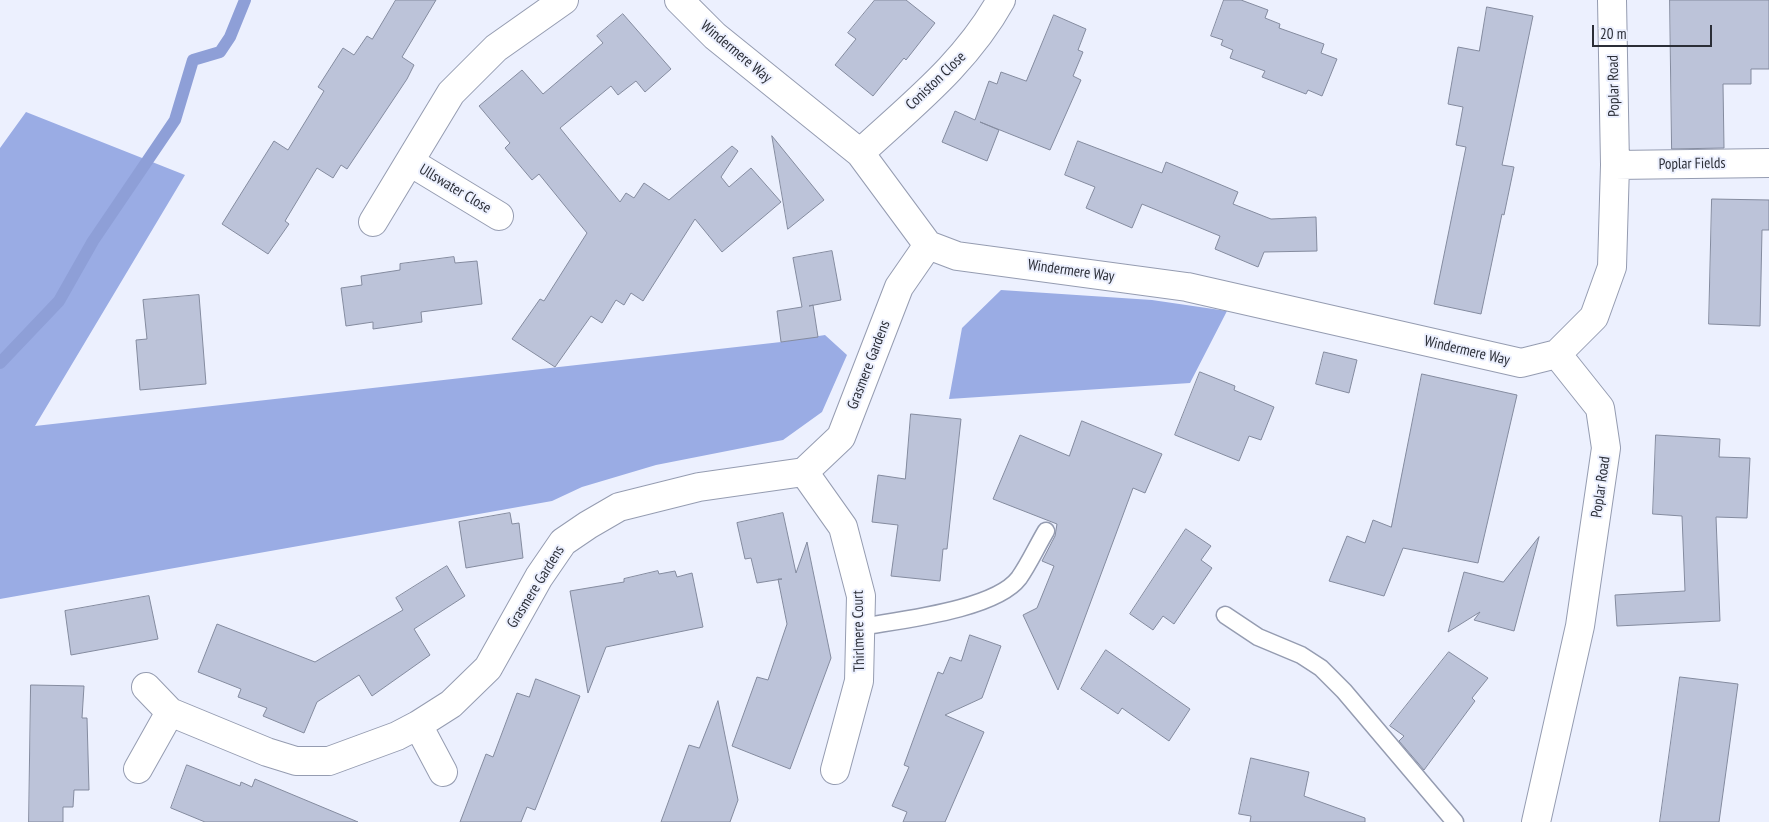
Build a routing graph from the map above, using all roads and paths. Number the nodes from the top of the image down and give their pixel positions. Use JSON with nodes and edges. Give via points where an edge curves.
{"nodes":[{"id":1,"x":564,"y":0,"type":"edge"},
{"id":2,"x":679,"y":0,"type":"edge"},
{"id":3,"x":1001,"y":0,"type":"edge"},
{"id":4,"x":1612,"y":0,"type":"edge"},
{"id":5,"x":860,"y":153,"type":"junction"},
{"id":6,"x":410,"y":162,"type":"junction"},
{"id":7,"x":1769,"y":162,"type":"edge"},
{"id":8,"x":1615,"y":166,"type":"junction"},
{"id":9,"x":499,"y":216,"type":"dead end"},
{"id":10,"x":373,"y":222,"type":"dead end"},
{"id":11,"x":928,"y":245,"type":"junction"},
{"id":12,"x":1557,"y":354,"type":"junction"},
{"id":13,"x":804,"y":472,"type":"junction"},
{"id":14,"x":1046,"y":531,"type":"dead end"},
{"id":15,"x":1224,"y":614,"type":"dead end"},
{"id":16,"x":861,"y":627,"type":"junction"},
{"id":17,"x":146,"y":687,"type":"dead end"},
{"id":18,"x":170,"y":712,"type":"junction"},
{"id":19,"x":418,"y":725,"type":"junction"},
{"id":20,"x":138,"y":768,"type":"dead end"},
{"id":21,"x":835,"y":770,"type":"dead end"},
{"id":22,"x":443,"y":772,"type":"dead end"},
{"id":23,"x":1455,"y":822,"type":"edge"},
{"id":24,"x":1536,"y":822,"type":"edge"}],
"edges":[{"from":1,"to":6,"type":"street","name":"Ullswater Close","via":[[496,48],[451,93]]},
{"from":2,"to":5,"type":"street","name":"Windermere Way","via":[[715,36]]},
{"from":3,"to":5,"type":"street","name":"Coniston Close","via":[[986,27],[960,60]]},
{"from":4,"to":8,"type":"street","name":"Poplar Road"},
{"from":5,"to":11,"type":"street","name":"Windermere Way"},
{"from":6,"to":9,"type":"street","name":"Ullswater Close"},
{"from":6,"to":10,"type":"street","name":"Ullswater Close"},
{"from":7,"to":8,"type":"street","name":"Poplar Fields"},
{"from":8,"to":12,"type":"street","name":"Poplar Road","via":[[1612,267],[1594,317]]},
{"from":11,"to":12,"type":"street","name":"Windermere Way","via":[[957,256],[1187,287],[1521,363]]},
{"from":11,"to":13,"type":"street","name":"Grasmere Gardens","via":[[899,287],[841,437]]},
{"from":12,"to":24,"type":"street","name":"Poplar Road","via":[[1600,408],[1606,448],[1580,626]]},
{"from":13,"to":16,"type":"street","name":"Thirlmere Court","via":[[843,527],[861,596]]},
{"from":13,"to":19,"type":"street","name":"Grasmere Gardens","via":[[700,487],[620,507],[588,525],[563,542],[539,577],[488,668],[451,704]]},
{"from":14,"to":16,"type":"lane","via":[[1018,579],[999,592],[954,611]]},
{"from":15,"to":23,"type":"lane","via":[[1258,637],[1301,655],[1321,668]]},
{"from":16,"to":21,"type":"street","name":"Thirlmere Court","via":[[859,681]]},
{"from":17,"to":18,"type":"street","name":"Grasmere Gardens"},
{"from":18,"to":19,"type":"street","name":"Grasmere Gardens","via":[[296,761],[330,761]]},
{"from":18,"to":20,"type":"street"},
{"from":19,"to":22,"type":"street"}]}
